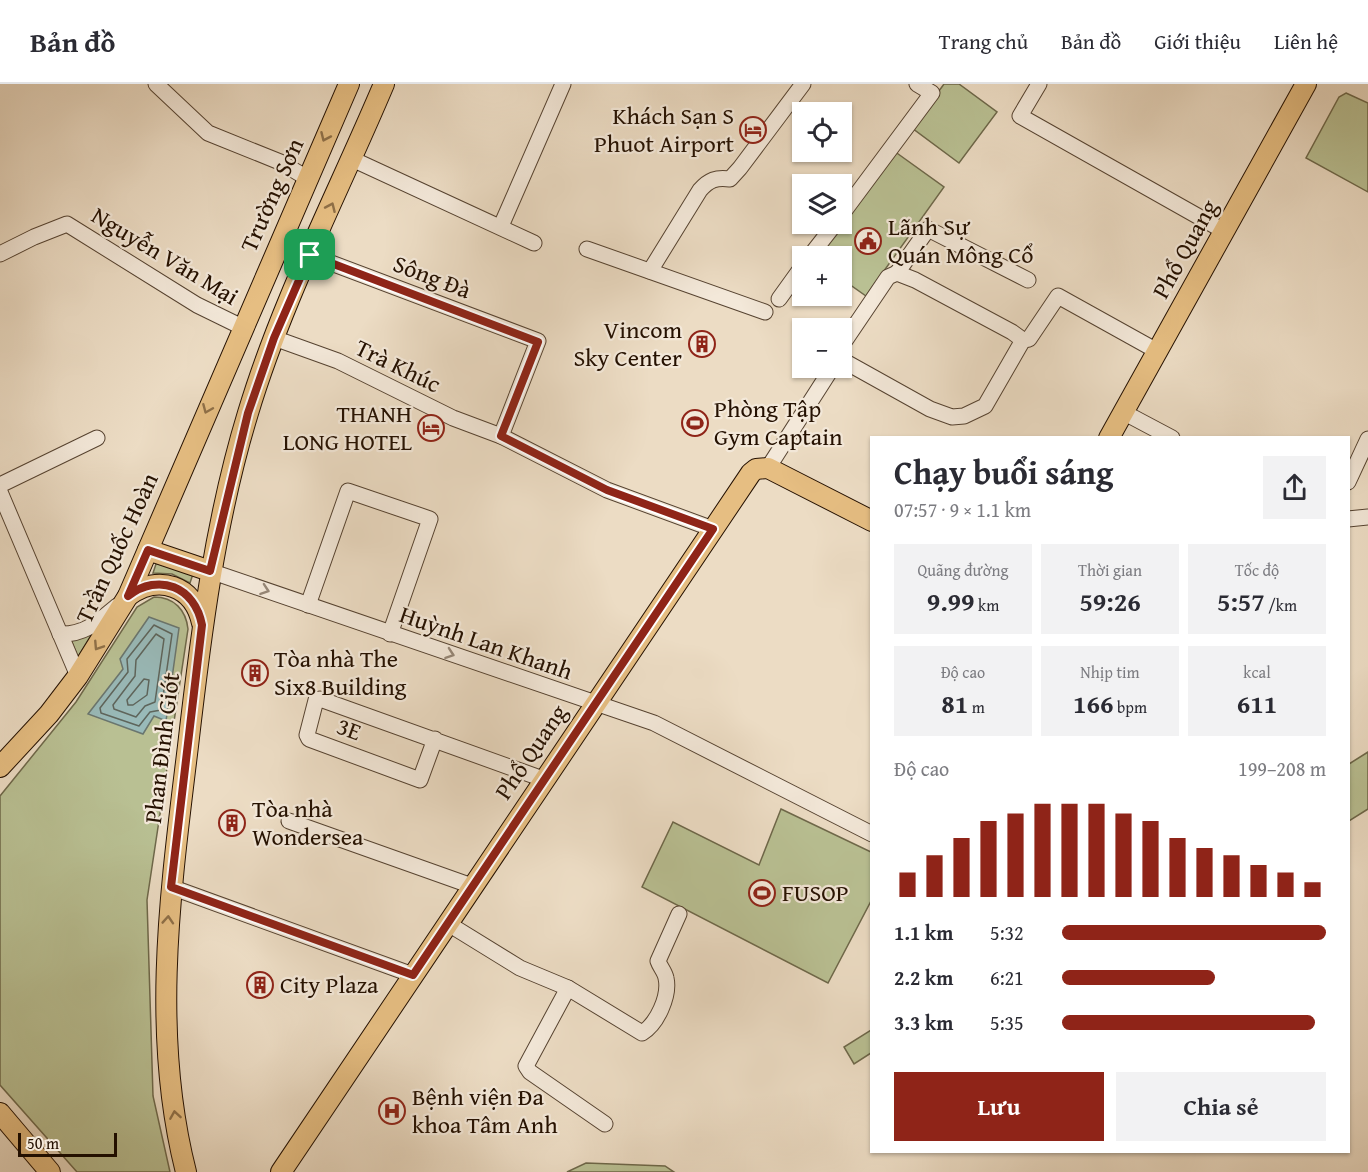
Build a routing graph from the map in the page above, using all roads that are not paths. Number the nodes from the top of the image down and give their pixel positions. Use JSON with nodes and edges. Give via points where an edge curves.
{"nodes":[{"id":1,"x":156,"y":84,"type":"edge"},
{"id":2,"x":349,"y":84,"type":"edge"},
{"id":3,"x":384,"y":84,"type":"edge"},
{"id":4,"x":563,"y":84,"type":"edge"},
{"id":5,"x":803,"y":84,"type":"edge"},
{"id":6,"x":917,"y":84,"type":"edge"},
{"id":7,"x":1039,"y":84,"type":"edge"},
{"id":8,"x":1306,"y":84,"type":"edge"},
{"id":9,"x":352,"y":159,"type":"junction"},
{"id":10,"x":307,"y":177,"type":"junction"},
{"id":11,"x":852,"y":201,"type":"edge"},
{"id":12,"x":501,"y":225,"type":"junction"},
{"id":13,"x":1224,"y":231,"type":"junction"},
{"id":14,"x":827,"y":234,"type":"edge"},
{"id":15,"x":534,"y":243,"type":"dead end"},
{"id":16,"x":818,"y":246,"type":"edge"},
{"id":17,"x":587,"y":249,"type":"dead end"},
{"id":18,"x":0,"y":254,"type":"edge"},
{"id":19,"x":310,"y":255,"type":"junction"},
{"id":20,"x":650,"y":271,"type":"junction"},
{"id":21,"x":897,"y":273,"type":"junction"},
{"id":22,"x":1028,"y":280,"type":"dead end"},
{"id":23,"x":792,"y":281,"type":"edge"},
{"id":24,"x":779,"y":299,"type":"dead end"},
{"id":25,"x":765,"y":312,"type":"dead end"},
{"id":26,"x":242,"y":327,"type":"junction"},
{"id":27,"x":852,"y":330,"type":"edge"},
{"id":28,"x":274,"y":338,"type":"junction"},
{"id":29,"x":1023,"y":340,"type":"junction"},
{"id":30,"x":1157,"y":351,"type":"junction"},
{"id":31,"x":852,"y":366,"type":"edge"},
{"id":32,"x":826,"y":378,"type":"edge"},
{"id":33,"x":1123,"y":412,"type":"junction"},
{"id":34,"x":501,"y":436,"type":"junction"},
{"id":35,"x":1110,"y":436,"type":"edge"},
{"id":36,"x":1168,"y":436,"type":"edge"},
{"id":37,"x":97,"y":438,"type":"dead end"},
{"id":38,"x":1368,"y":439,"type":"edge"},
{"id":39,"x":768,"y":468,"type":"junction"},
{"id":40,"x":1350,"y":478,"type":"edge"},
{"id":41,"x":0,"y":485,"type":"edge"},
{"id":42,"x":0,"y":492,"type":"edge"},
{"id":43,"x":1368,"y":517,"type":"edge"},
{"id":44,"x":1350,"y":519,"type":"edge"},
{"id":45,"x":870,"y":520,"type":"edge"},
{"id":46,"x":713,"y":529,"type":"junction"},
{"id":47,"x":148,"y":550,"type":"junction"},
{"id":48,"x":210,"y":571,"type":"junction"},
{"id":49,"x":128,"y":596,"type":"junction"},
{"id":50,"x":308,"y":605,"type":"junction"},
{"id":51,"x":202,"y":625,"type":"junction"},
{"id":52,"x":60,"y":634,"type":"junction"},
{"id":53,"x":390,"y":634,"type":"junction"},
{"id":54,"x":78,"y":676,"type":"junction"},
{"id":55,"x":594,"y":704,"type":"junction"},
{"id":56,"x":435,"y":739,"type":"junction"},
{"id":57,"x":0,"y":767,"type":"edge"},
{"id":58,"x":543,"y":779,"type":"junction"},
{"id":59,"x":289,"y":821,"type":"dead end"},
{"id":60,"x":870,"y":833,"type":"edge"},
{"id":61,"x":472,"y":886,"type":"junction"},
{"id":62,"x":171,"y":887,"type":"junction"},
{"id":63,"x":679,"y":914,"type":"dead end"},
{"id":64,"x":447,"y":923,"type":"junction"},
{"id":65,"x":413,"y":975,"type":"junction"},
{"id":66,"x":568,"y":988,"type":"junction"},
{"id":67,"x":0,"y":1113,"type":"edge"},
{"id":68,"x":605,"y":1124,"type":"dead end"},
{"id":69,"x":0,"y":1131,"type":"edge"},
{"id":70,"x":36,"y":1172,"type":"edge"},
{"id":71,"x":50,"y":1172,"type":"edge"},
{"id":72,"x":186,"y":1172,"type":"edge"},
{"id":73,"x":281,"y":1172,"type":"edge"}],
"edges":[{"from":1,"to":10,"type":"street","via":[[208,133]]},
{"from":2,"to":10,"type":"main road","name":"Trường Sơn","one_way":true},
{"from":3,"to":9,"type":"main road"},
{"from":4,"to":12,"type":"street"},
{"from":5,"to":20,"type":"street","via":[[730,179],[707,182],[699,190]]},
{"from":6,"to":11,"type":"street","via":[[932,93]]},
{"from":7,"to":13,"type":"street","via":[[1020,116]]},
{"from":8,"to":13,"type":"main road","name":"Phổ Quang"},
{"from":9,"to":12,"type":"street"},
{"from":19,"to":9,"type":"main road","one_way":true},
{"from":10,"to":26,"type":"main road","name":"Trường Sơn"},
{"from":12,"to":15,"type":"street"},
{"from":13,"to":30,"type":"main road","name":"Phổ Quang"},
{"from":14,"to":16,"type":"street"},
{"from":17,"to":20,"type":"street"},
{"from":18,"to":26,"type":"street","name":"Nguyễn Văn Mại","via":[[67,224],[197,305]]},
{"from":19,"to":28,"type":"main road"},
{"from":19,"to":34,"type":"street","name":"Sông Đà","via":[[538,342]]},
{"from":20,"to":25,"type":"street"},
{"from":21,"to":22,"type":"street","via":[[928,229]]},
{"from":21,"to":27,"type":"street","via":[[888,277]]},
{"from":21,"to":29,"type":"street"},
{"from":23,"to":24,"type":"street"},
{"from":26,"to":47,"type":"main road","name":"Trần Quốc Hoàn","one_way":true},
{"from":28,"to":34,"type":"street","name":"Trà Khúc","via":[[338,361],[453,418]]},
{"from":28,"to":48,"type":"main road","name":"Phan Đình Giót","via":[[236,458]]},
{"from":29,"to":30,"type":"street","via":[[1029,339],[1058,296]]},
{"from":29,"to":31,"type":"street","via":[[985,406],[964,416],[952,417],[930,409]]},
{"from":30,"to":33,"type":"main road","name":"Phổ Quang"},
{"from":32,"to":39,"type":"street"},
{"from":33,"to":35,"type":"main road","name":"Phổ Quang"},
{"from":33,"to":36,"type":"street"},
{"from":34,"to":46,"type":"street","name":"Trà Khúc","via":[[607,490]]},
{"from":37,"to":41,"type":"street"},
{"from":38,"to":40,"type":"street"},
{"from":39,"to":45,"type":"main road"},
{"from":39,"to":46,"type":"main road","name":"Phổ Quang","via":[[751,473]]},
{"from":42,"to":52,"type":"street"},
{"from":43,"to":44,"type":"street"},
{"from":46,"to":55,"type":"main road","name":"Phổ Quang"},
{"from":47,"to":48,"type":"main road"},
{"from":47,"to":49,"type":"main road","name":"Trần Quốc Hoàn"},
{"from":48,"to":50,"type":"street","name":"Huỳnh Lan Khanh","one_way":true},
{"from":48,"to":51,"type":"main road","name":"Phan Đình Giót"},
{"from":49,"to":51,"type":"main road","via":[[157,583],[174,586],[193,601]]},
{"from":49,"to":52,"type":"street","via":[[91,627]]},
{"from":49,"to":54,"type":"main road","name":"Trần Quốc Hoàn","one_way":true},
{"from":50,"to":53,"type":"street","name":"Huỳnh Lan Khanh"},
{"from":50,"to":53,"type":"street","via":[[348,491],[430,519]]},
{"from":51,"to":62,"type":"main road","name":"Phan Đình Giót"},
{"from":52,"to":54,"type":"street"},
{"from":53,"to":55,"type":"street","name":"Huỳnh Lan Khanh","one_way":true},
{"from":54,"to":57,"type":"main road","name":"Trần Quốc Hoàn"},
{"from":55,"to":58,"type":"main road","name":"Phổ Quang"},
{"from":55,"to":60,"type":"street","name":"Huỳnh Lan Khanh","via":[[654,723]]},
{"from":56,"to":56,"type":"street","name":"3E","via":[[320,699],[316,700],[307,735],[420,780]]},
{"from":56,"to":58,"type":"street","name":"3E"},
{"from":58,"to":61,"type":"main road","name":"Phổ Quang"},
{"from":59,"to":61,"type":"street"},
{"from":61,"to":64,"type":"main road","name":"Phổ Quang"},
{"from":62,"to":65,"type":"street"},
{"from":72,"to":62,"type":"main road","name":"Phan Đình Giót","one_way":true,"via":[[168,1057],[166,965]]},
{"from":63,"to":66,"type":"street","via":[[658,961],[668,989],[663,1005],[645,1032],[638,1033]]},
{"from":64,"to":65,"type":"main road","name":"Phổ Quang"},
{"from":64,"to":66,"type":"street","via":[[520,968]]},
{"from":65,"to":73,"type":"main road","name":"Phổ Quang"},
{"from":66,"to":68,"type":"street","via":[[526,1066]]},
{"from":67,"to":71,"type":"main road"},
{"from":69,"to":70,"type":"main road"}]}
